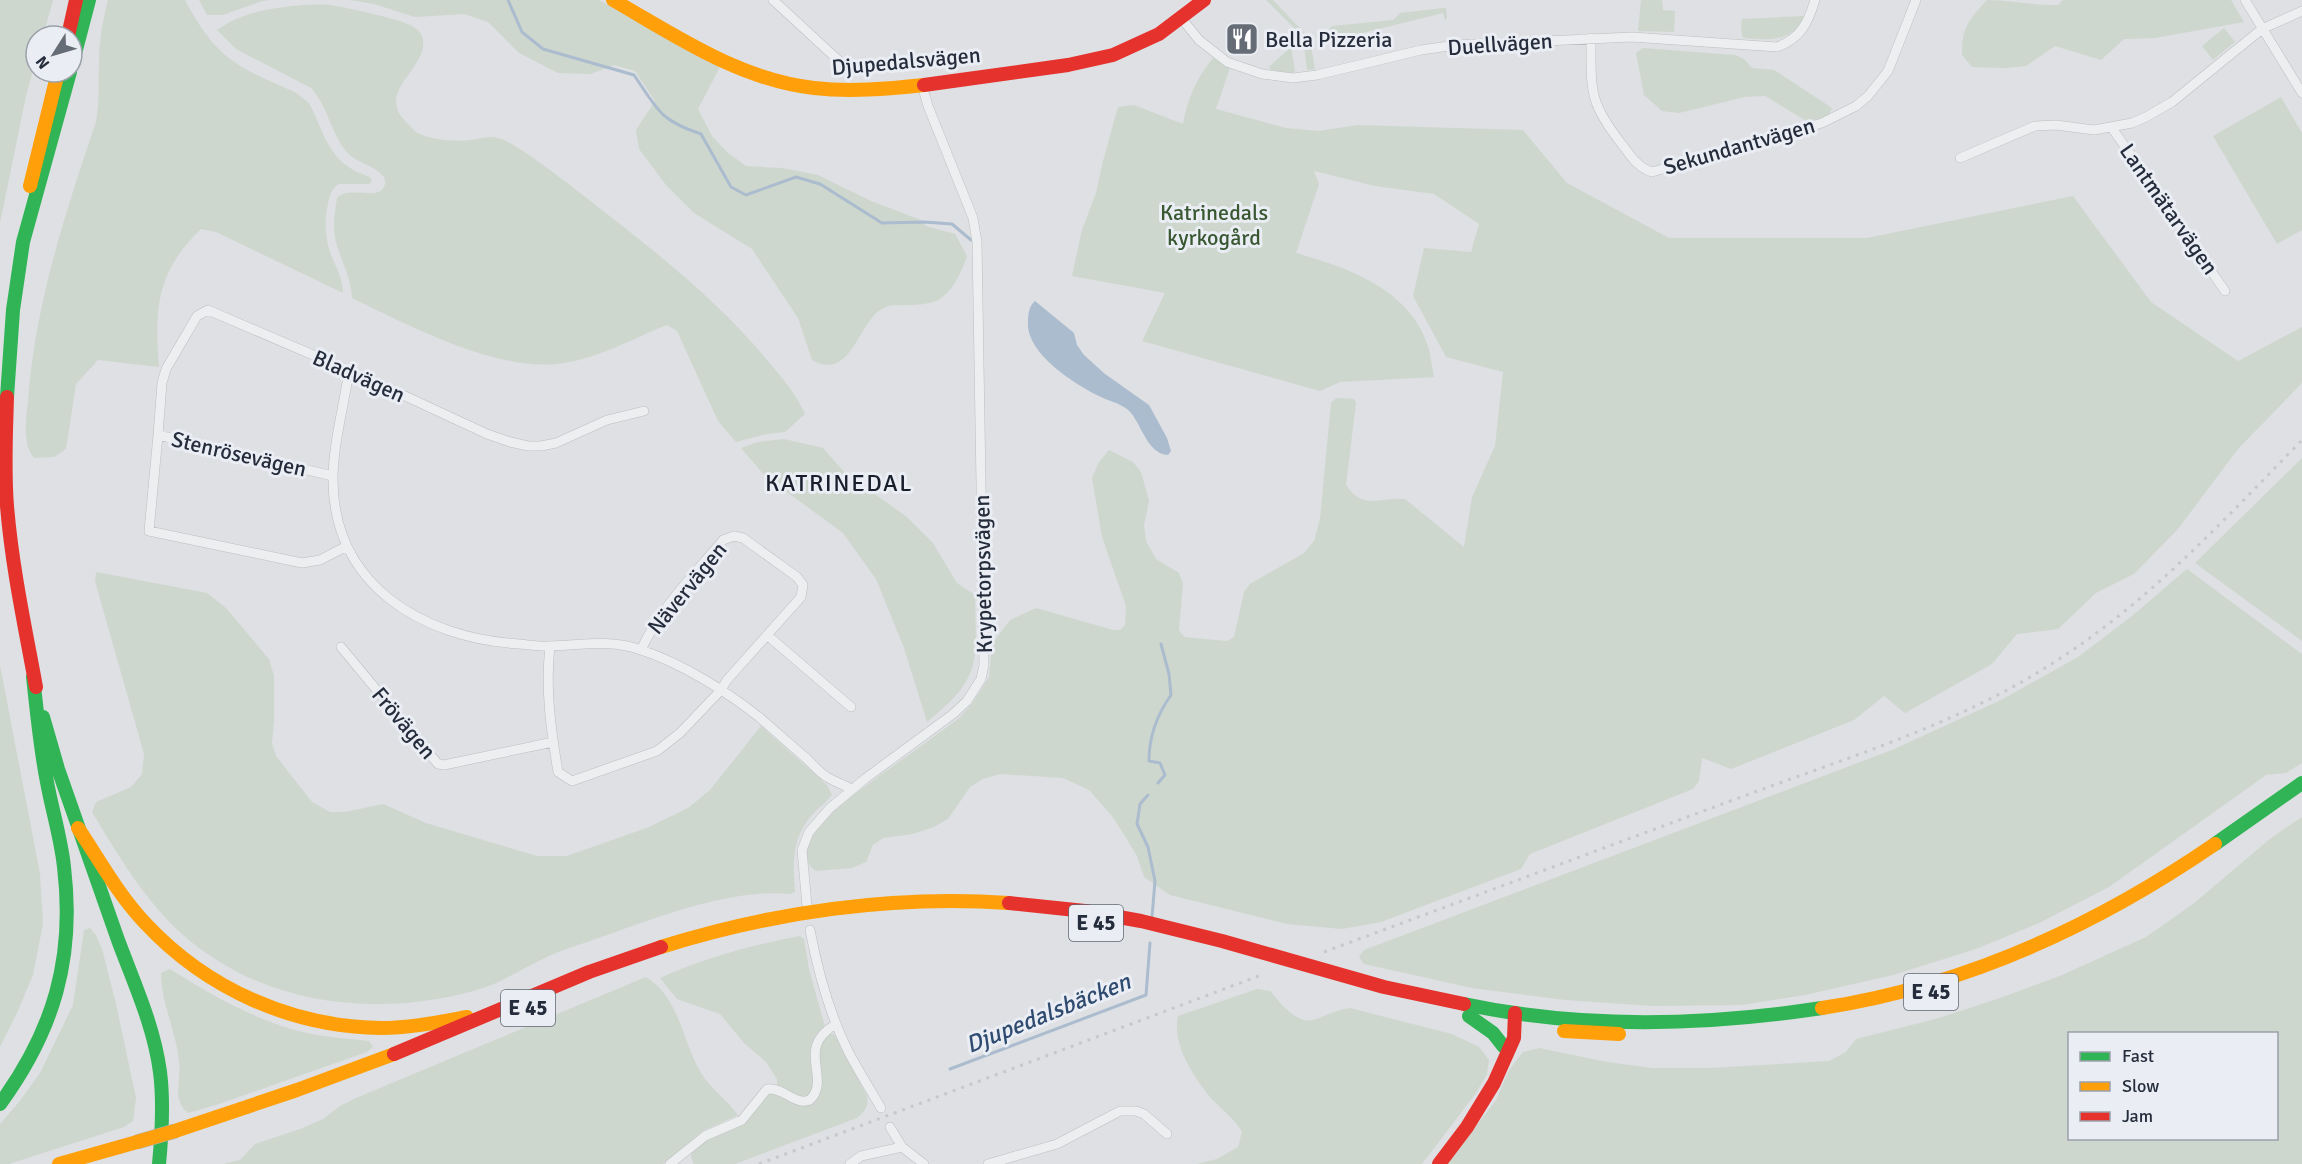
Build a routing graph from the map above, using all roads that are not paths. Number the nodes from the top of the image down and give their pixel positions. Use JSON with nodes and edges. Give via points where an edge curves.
{"nodes":[{"id":1,"x":76,"y":0,"type":"edge"},
{"id":2,"x":89,"y":0,"type":"edge"},
{"id":3,"x":613,"y":0,"type":"edge"},
{"id":4,"x":773,"y":0,"type":"edge"},
{"id":5,"x":1204,"y":0,"type":"edge"},
{"id":6,"x":1815,"y":0,"type":"edge"},
{"id":7,"x":1916,"y":0,"type":"edge"},
{"id":8,"x":2245,"y":0,"type":"edge"},
{"id":9,"x":2302,"y":12,"type":"edge"},
{"id":10,"x":1182,"y":19,"type":"junction"},
{"id":11,"x":71,"y":24,"type":"edge"},
{"id":12,"x":83,"y":24,"type":"edge"},
{"id":13,"x":2262,"y":29,"type":"junction"},
{"id":14,"x":1591,"y":38,"type":"junction"},
{"id":15,"x":850,"y":70,"type":"dead end"},
{"id":16,"x":55,"y":84,"type":"edge"},
{"id":17,"x":67,"y":84,"type":"edge"},
{"id":18,"x":922,"y":85,"type":"junction"},
{"id":19,"x":2302,"y":93,"type":"edge"},
{"id":20,"x":2112,"y":128,"type":"junction"},
{"id":21,"x":1960,"y":158,"type":"dead end"},
{"id":22,"x":24,"y":242,"type":"junction"},
{"id":23,"x":2225,"y":291,"type":"dead end"},
{"id":24,"x":350,"y":371,"type":"junction"},
{"id":25,"x":644,"y":411,"type":"dead end"},
{"id":26,"x":158,"y":435,"type":"junction"},
{"id":27,"x":333,"y":476,"type":"junction"},
{"id":28,"x":347,"y":546,"type":"junction"},
{"id":29,"x":767,"y":635,"type":"junction"},
{"id":30,"x":550,"y":646,"type":"junction"},
{"id":31,"x":341,"y":647,"type":"dead end"},
{"id":32,"x":641,"y":650,"type":"junction"},
{"id":33,"x":33,"y":677,"type":"junction"},
{"id":34,"x":721,"y":690,"type":"junction"},
{"id":35,"x":851,"y":707,"type":"dead end"},
{"id":36,"x":553,"y":742,"type":"junction"},
{"id":37,"x":2302,"y":783,"type":"edge"},
{"id":38,"x":852,"y":789,"type":"junction"},
{"id":39,"x":2302,"y":794,"type":"edge"},
{"id":40,"x":78,"y":828,"type":"junction"},
{"id":41,"x":807,"y":906,"type":"dead end"},
{"id":42,"x":810,"y":930,"type":"dead end"},
{"id":43,"x":118,"y":940,"type":"junction"},
{"id":44,"x":500,"y":1010,"type":"junction"},
{"id":45,"x":1469,"y":1016,"type":"junction"},
{"id":46,"x":1514,"y":1018,"type":"junction"},
{"id":47,"x":836,"y":1024,"type":"junction"},
{"id":48,"x":1505,"y":1051,"type":"junction"},
{"id":49,"x":0,"y":1104,"type":"edge"},
{"id":50,"x":881,"y":1108,"type":"dead end"},
{"id":51,"x":890,"y":1127,"type":"dead end"},
{"id":52,"x":1167,"y":1134,"type":"dead end"},
{"id":53,"x":175,"y":1136,"type":"junction"},
{"id":54,"x":138,"y":1147,"type":"junction"},
{"id":55,"x":902,"y":1147,"type":"junction"},
{"id":56,"x":59,"y":1164,"type":"edge"},
{"id":57,"x":97,"y":1164,"type":"edge"},
{"id":58,"x":151,"y":1164,"type":"edge"},
{"id":59,"x":159,"y":1164,"type":"edge"},
{"id":60,"x":670,"y":1164,"type":"edge"},
{"id":61,"x":850,"y":1164,"type":"edge"},
{"id":62,"x":924,"y":1164,"type":"edge"},
{"id":63,"x":988,"y":1164,"type":"edge"},
{"id":64,"x":1439,"y":1164,"type":"edge"}],
"edges":[{"from":1,"to":11,"type":"main road"},
{"from":2,"to":12,"type":"main road"},
{"from":3,"to":18,"type":"main road","name":"Djupedalsvägen","via":[[718,58],[783,83],[834,90]]},
{"from":4,"to":15,"type":"street"},
{"from":5,"to":10,"type":"main road","name":"Djupedalsvägen"},
{"from":6,"to":14,"type":"street","name":"Duellvägen","via":[[1799,35],[1777,46]]},
{"from":7,"to":14,"type":"street","name":"Sekundantvägen","via":[[1888,71],[1856,106],[1822,123],[1652,172],[1636,163],[1599,112],[1591,81]]},
{"from":8,"to":13,"type":"street"},
{"from":9,"to":13,"type":"street"},
{"from":10,"to":14,"type":"street","name":"Duellvägen","via":[[1199,40],[1227,62],[1262,75],[1293,78],[1436,48]]},
{"from":10,"to":18,"type":"main road","name":"Djupedalsvägen","via":[[1146,41],[1104,58]]},
{"from":13,"to":19,"type":"street"},
{"from":13,"to":20,"type":"street","via":[[2159,111]]},
{"from":16,"to":22,"type":"main road","via":[[33,167]]},
{"from":17,"to":22,"type":"main road"},
{"from":18,"to":38,"type":"street","name":"Krypetorpsvägen","via":[[973,218],[977,242],[984,665],[974,692],[953,714]]},
{"from":20,"to":21,"type":"street","via":[[2035,126]]},
{"from":20,"to":23,"type":"street","name":"Lantmätarvägen"},
{"from":22,"to":33,"type":"main road","via":[[9,351],[5,470],[14,563]]},
{"from":24,"to":25,"type":"street","name":"Bladvägen","via":[[487,434],[528,446],[556,442],[607,420]]},
{"from":24,"to":26,"type":"street","name":"Bladvägen","via":[[213,310],[204,310],[165,369]]},
{"from":24,"to":27,"type":"street"},
{"from":26,"to":27,"type":"street","name":"Stenrösevägen"},
{"from":26,"to":28,"type":"street","name":"Stenrösevägen","via":[[149,531],[302,563],[320,560]]},
{"from":27,"to":28,"type":"street","via":[[338,520]]},
{"from":28,"to":30,"type":"street","via":[[382,591],[422,621],[472,638]]},
{"from":29,"to":32,"type":"street","name":"Nävervägen","via":[[801,597],[803,585],[743,538],[735,536],[723,540],[666,608]]},
{"from":29,"to":34,"type":"street","name":"Nävervägen"},
{"from":29,"to":35,"type":"street"},
{"from":30,"to":32,"type":"street","via":[[594,642]]},
{"from":30,"to":36,"type":"street","via":[[546,674]]},
{"from":31,"to":36,"type":"street","name":"Frövägen","via":[[438,764]]},
{"from":32,"to":34,"type":"street"},
{"from":33,"to":40,"type":"main road"},
{"from":33,"to":49,"type":"main road","via":[[45,773],[64,864],[67,935],[58,990],[42,1037]]},
{"from":34,"to":36,"type":"street","name":"Nävervägen","via":[[657,751],[572,781],[558,772]]},
{"from":34,"to":38,"type":"street","via":[[760,718],[826,776]]},
{"from":37,"to":46,"type":"main road","number":"E 45","via":[[2123,903],[2044,942],[1954,977],[1854,1004],[1749,1019],[1641,1024]]},
{"from":38,"to":41,"type":"street","name":"Krypetorpsvägen","via":[[823,815],[804,841],[801,858]]},
{"from":39,"to":46,"type":"main road","number":"E 45","via":[[2127,910],[2048,950],[1916,997],[1809,1020],[1700,1033],[1594,1033]]},
{"from":40,"to":43,"type":"main road"},
{"from":40,"to":44,"type":"main road","via":[[127,900],[163,941],[204,974],[251,1001],[305,1019],[356,1027],[409,1026]]},
{"from":42,"to":47,"type":"street"},
{"from":43,"to":58,"type":"main road","via":[[149,1059],[155,1119]]},
{"from":43,"to":59,"type":"main road","via":[[147,1014],[158,1057],[163,1119]]},
{"from":44,"to":46,"type":"main road","number":"E 45","via":[[594,970],[681,940],[778,917],[837,909],[970,902],[1072,910],[1152,924]]},
{"from":44,"to":53,"type":"main road","number":"E 45","via":[[352,1071]]},
{"from":45,"to":46,"type":"main road","number":"E 45"},
{"from":45,"to":48,"type":"main road","via":[[1493,1033]]},
{"from":45,"to":53,"type":"main road","number":"E 45","via":[[1216,948],[1114,925],[1026,914],[948,911],[839,917],[733,936],[647,960],[334,1088]]},
{"from":46,"to":48,"type":"main road","via":[[1514,1038]]},
{"from":47,"to":50,"type":"street"},
{"from":47,"to":60,"type":"street","via":[[818,1039],[816,1092],[810,1100],[802,1102],[768,1089],[742,1120],[705,1136]]},
{"from":48,"to":64,"type":"main road","via":[[1487,1095]]},
{"from":51,"to":55,"type":"street"},
{"from":52,"to":63,"type":"street","via":[[1136,1110],[1120,1111],[1057,1144]]},
{"from":53,"to":54,"type":"main road","number":"E 45"},
{"from":54,"to":56,"type":"main road","number":"E 45"},
{"from":54,"to":57,"type":"main road","number":"E 45"},
{"from":55,"to":61,"type":"street","via":[[861,1156]]},
{"from":55,"to":62,"type":"street"}]}
